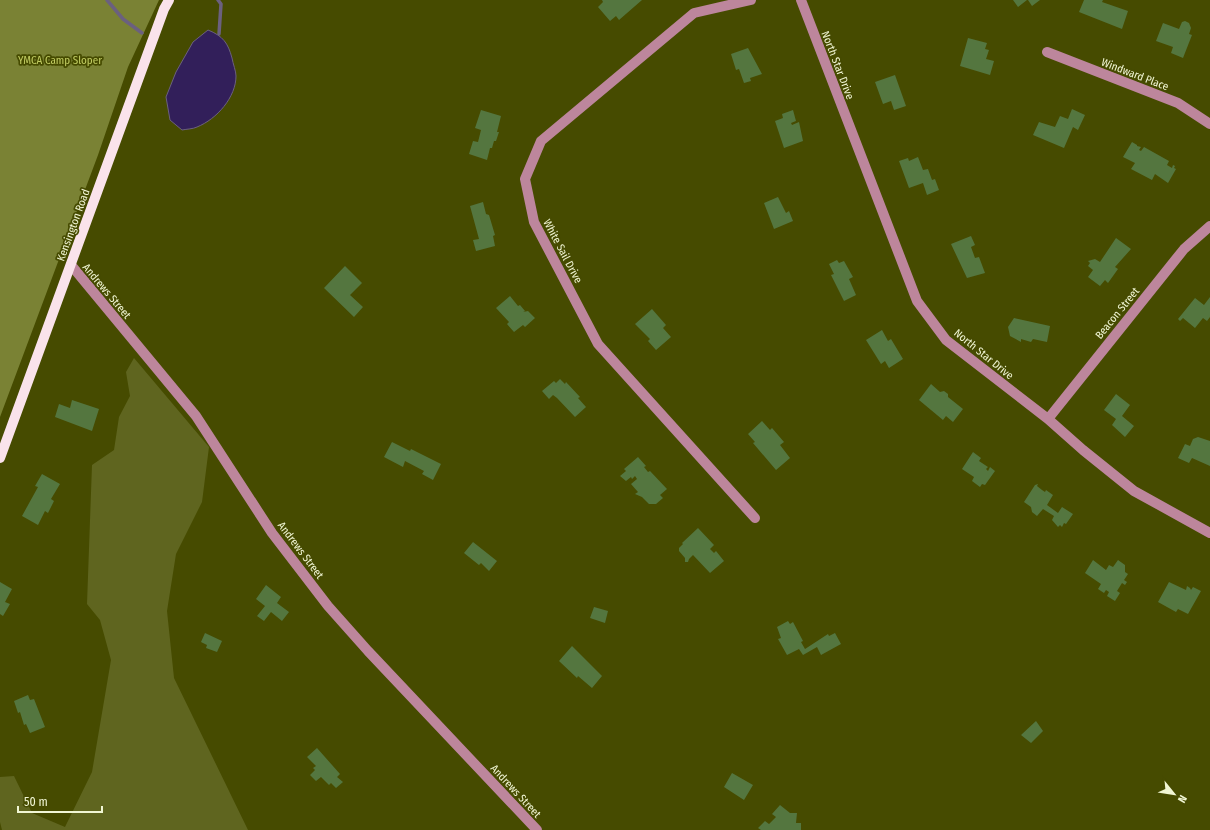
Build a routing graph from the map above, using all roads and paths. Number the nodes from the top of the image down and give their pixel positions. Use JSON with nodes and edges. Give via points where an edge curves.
{"nodes":[{"id":1,"x":169,"y":0,"type":"edge"},
{"id":2,"x":751,"y":0,"type":"edge"},
{"id":3,"x":801,"y":0,"type":"edge"},
{"id":4,"x":1047,"y":52,"type":"dead end"},
{"id":5,"x":1210,"y":124,"type":"edge"},
{"id":6,"x":1210,"y":226,"type":"edge"},
{"id":7,"x":71,"y":265,"type":"junction"},
{"id":8,"x":1048,"y":419,"type":"junction"},
{"id":9,"x":0,"y":458,"type":"edge"},
{"id":10,"x":755,"y":518,"type":"dead end"},
{"id":11,"x":1210,"y":533,"type":"edge"},
{"id":12,"x":537,"y":830,"type":"edge"}],
"edges":[{"from":1,"to":7,"type":"main road","name":"Kensington Road"},
{"from":2,"to":10,"type":"street","name":"White Sail Drive","via":[[694,13],[541,141],[525,179],[534,222],[598,344]]},
{"from":3,"to":8,"type":"street","name":"North Star Drive","via":[[917,301],[946,340]]},
{"from":4,"to":5,"type":"street","name":"Windward Place","via":[[1178,103]]},
{"from":6,"to":8,"type":"street","name":"Beacon Street","via":[[1184,249]]},
{"from":7,"to":9,"type":"main road","name":"Kensington Road"},
{"from":7,"to":12,"type":"street","name":"Andrews Street","via":[[196,416],[272,533],[328,606]]},
{"from":8,"to":11,"type":"street","name":"North Star Drive","via":[[1134,491]]}]}
